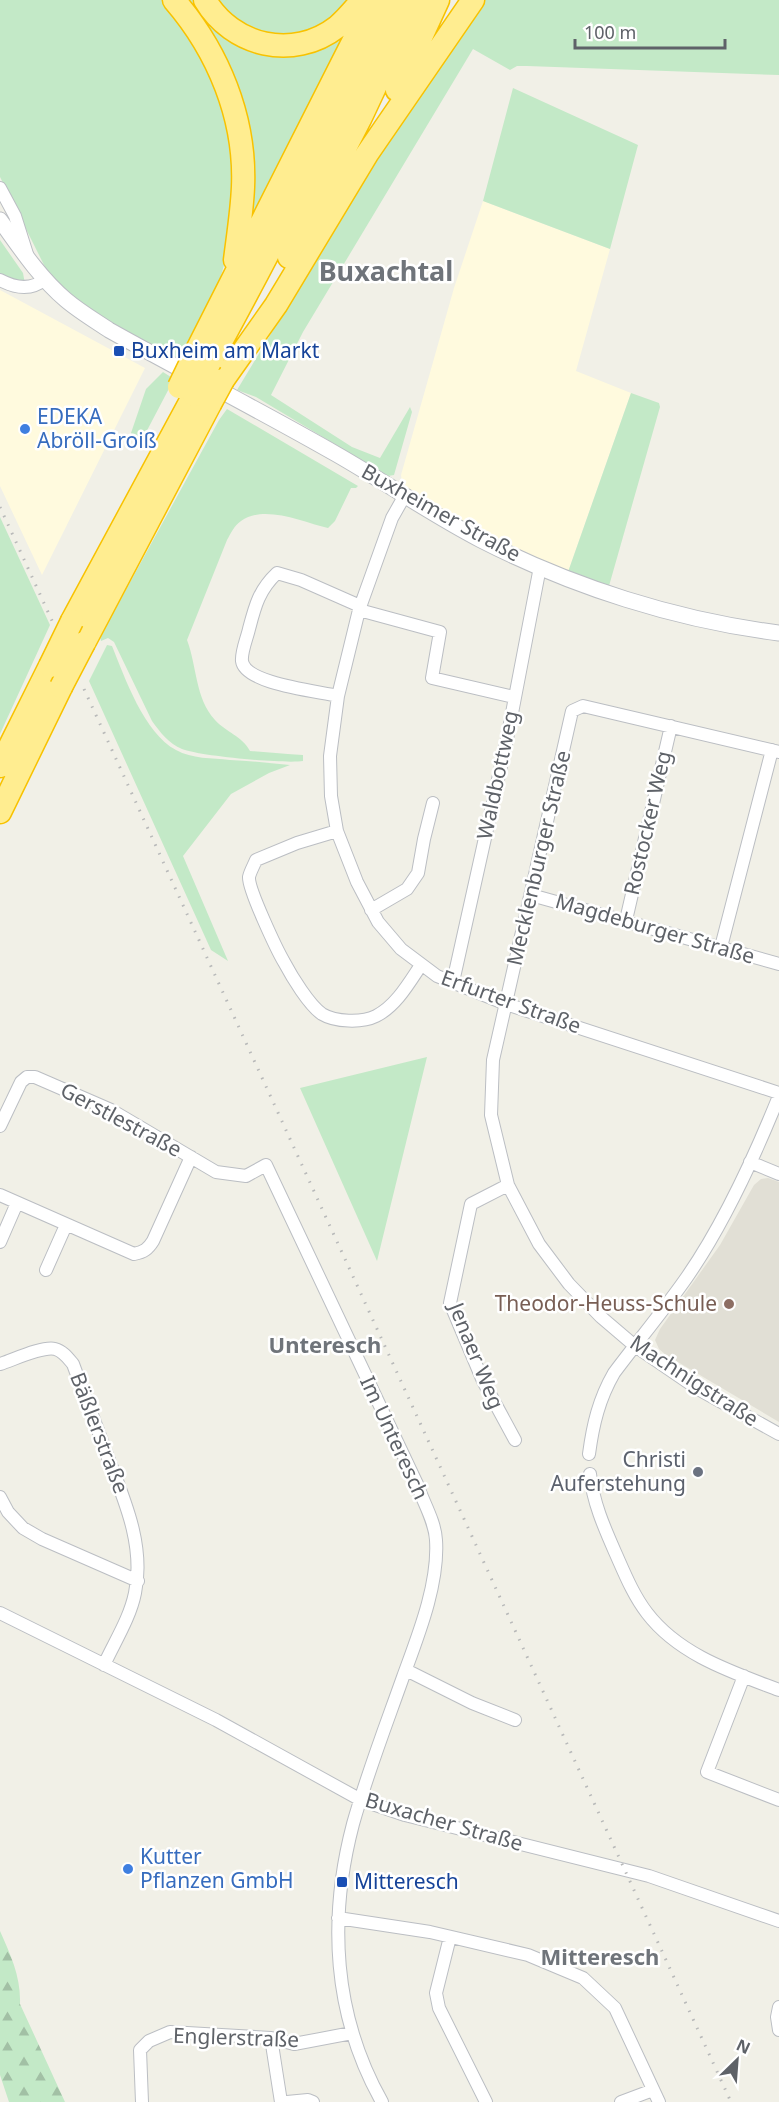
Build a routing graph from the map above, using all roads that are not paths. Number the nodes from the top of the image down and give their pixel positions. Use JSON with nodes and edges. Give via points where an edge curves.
{"nodes":[{"id":1,"x":174,"y":0,"type":"edge"},
{"id":2,"x":204,"y":0,"type":"edge"},
{"id":3,"x":362,"y":0,"type":"edge"},
{"id":4,"x":372,"y":0,"type":"edge"},
{"id":5,"x":393,"y":0,"type":"edge"},
{"id":6,"x":416,"y":0,"type":"edge"},
{"id":7,"x":438,"y":0,"type":"edge"},
{"id":8,"x":473,"y":0,"type":"edge"},
{"id":9,"x":367,"y":154,"type":"junction"},
{"id":10,"x":0,"y":188,"type":"edge"},
{"id":11,"x":0,"y":220,"type":"edge"},
{"id":12,"x":29,"y":261,"type":"junction"},
{"id":13,"x":45,"y":279,"type":"junction"},
{"id":14,"x":232,"y":279,"type":"junction"},
{"id":15,"x":0,"y":280,"type":"edge"},
{"id":16,"x":209,"y":366,"type":"junction"},
{"id":17,"x":194,"y":395,"type":"junction"},
{"id":18,"x":405,"y":495,"type":"junction"},
{"id":19,"x":540,"y":567,"type":"junction"},
{"id":20,"x":360,"y":608,"type":"junction"},
{"id":21,"x":779,"y":633,"type":"edge"},
{"id":22,"x":338,"y":696,"type":"junction"},
{"id":23,"x":514,"y":697,"type":"junction"},
{"id":24,"x":671,"y":726,"type":"junction"},
{"id":25,"x":776,"y":751,"type":"edge"},
{"id":26,"x":0,"y":766,"type":"edge"},
{"id":27,"x":433,"y":803,"type":"dead end"},
{"id":28,"x":0,"y":812,"type":"edge"},
{"id":29,"x":337,"y":831,"type":"junction"},
{"id":30,"x":531,"y":895,"type":"junction"},
{"id":31,"x":371,"y":910,"type":"junction"},
{"id":32,"x":626,"y":920,"type":"junction"},
{"id":33,"x":721,"y":947,"type":"junction"},
{"id":34,"x":779,"y":964,"type":"edge"},
{"id":35,"x":421,"y":965,"type":"junction"},
{"id":36,"x":453,"y":982,"type":"junction"},
{"id":37,"x":506,"y":1004,"type":"junction"},
{"id":38,"x":779,"y":1095,"type":"edge"},
{"id":39,"x":0,"y":1126,"type":"edge"},
{"id":40,"x":191,"y":1157,"type":"junction"},
{"id":41,"x":750,"y":1162,"type":"junction"},
{"id":42,"x":779,"y":1174,"type":"edge"},
{"id":43,"x":508,"y":1185,"type":"junction"},
{"id":44,"x":0,"y":1196,"type":"edge"},
{"id":45,"x":17,"y":1203,"type":"junction"},
{"id":46,"x":66,"y":1225,"type":"junction"},
{"id":47,"x":0,"y":1242,"type":"edge"},
{"id":48,"x":46,"y":1270,"type":"dead end"},
{"id":49,"x":635,"y":1346,"type":"junction"},
{"id":50,"x":0,"y":1364,"type":"edge"},
{"id":51,"x":779,"y":1434,"type":"edge"},
{"id":52,"x":515,"y":1440,"type":"dead end"},
{"id":53,"x":589,"y":1454,"type":"dead end"},
{"id":54,"x":590,"y":1474,"type":"dead end"},
{"id":55,"x":0,"y":1497,"type":"edge"},
{"id":56,"x":138,"y":1581,"type":"junction"},
{"id":57,"x":0,"y":1613,"type":"edge"},
{"id":58,"x":104,"y":1665,"type":"junction"},
{"id":59,"x":406,"y":1670,"type":"junction"},
{"id":60,"x":744,"y":1677,"type":"junction"},
{"id":61,"x":779,"y":1690,"type":"edge"},
{"id":62,"x":515,"y":1720,"type":"dead end"},
{"id":63,"x":361,"y":1800,"type":"junction"},
{"id":64,"x":779,"y":1800,"type":"edge"},
{"id":65,"x":338,"y":1918,"type":"junction"},
{"id":66,"x":779,"y":1921,"type":"edge"},
{"id":67,"x":450,"y":1937,"type":"junction"},
{"id":68,"x":779,"y":2007,"type":"edge"},
{"id":69,"x":779,"y":2030,"type":"edge"},
{"id":70,"x":352,"y":2033,"type":"junction"},
{"id":71,"x":271,"y":2038,"type":"junction"},
{"id":72,"x":653,"y":2090,"type":"junction"},
{"id":73,"x":142,"y":2102,"type":"edge"},
{"id":74,"x":281,"y":2102,"type":"edge"},
{"id":75,"x":287,"y":2102,"type":"edge"},
{"id":76,"x":313,"y":2102,"type":"edge"},
{"id":77,"x":382,"y":2102,"type":"edge"},
{"id":78,"x":486,"y":2102,"type":"edge"},
{"id":79,"x":621,"y":2102,"type":"edge"},
{"id":80,"x":659,"y":2102,"type":"edge"}],
"edges":[{"from":1,"to":14,"type":"highway","via":[[209,47],[236,120],[243,186]]},
{"from":2,"to":3,"type":"highway","via":[[220,21],[243,37],[282,46],[307,43],[328,33]]},
{"from":4,"to":14,"type":"highway"},
{"from":5,"to":16,"type":"highway","via":[[343,108]]},
{"from":6,"to":16,"type":"highway","via":[[275,285]]},
{"from":7,"to":9,"type":"highway"},
{"from":8,"to":9,"type":"highway"},
{"from":9,"to":16,"type":"highway","via":[[276,305]]},
{"from":10,"to":12,"type":"street","via":[[15,216]]},
{"from":11,"to":12,"type":"street","name":"Buxheimer Straße"},
{"from":12,"to":13,"type":"street","name":"Buxheimer Straße"},
{"from":13,"to":15,"type":"street","via":[[29,288]]},
{"from":13,"to":18,"type":"street","name":"Buxheimer Straße","via":[[66,300],[109,330]]},
{"from":14,"to":16,"type":"highway"},
{"from":16,"to":17,"type":"highway","bridge":true},
{"from":16,"to":17,"type":"highway","bridge":true},
{"from":17,"to":26,"type":"highway","bridge":true,"via":[[149,455],[117,536]]},
{"from":17,"to":28,"type":"highway","bridge":true,"via":[[84,643]]},
{"from":18,"to":19,"type":"street","name":"Buxheimer Straße","via":[[480,539]]},
{"from":18,"to":20,"type":"street","name":"Erfurter Straße","via":[[392,518]]},
{"from":19,"to":21,"type":"street","name":"Buxheimer Straße","via":[[649,606]]},
{"from":19,"to":23,"type":"street","name":"Waldbottweg"},
{"from":20,"to":22,"type":"street","name":"Erfurter Straße"},
{"from":20,"to":22,"type":"street","via":[[277,573],[265,584],[256,604],[242,660],[246,671],[260,679]]},
{"from":20,"to":23,"type":"street","via":[[441,632],[432,678]]},
{"from":22,"to":29,"type":"street","name":"Erfurter Straße","via":[[330,756]]},
{"from":23,"to":36,"type":"street","name":"Waldbottweg"},
{"from":24,"to":25,"type":"street"},
{"from":24,"to":30,"type":"street","name":"Mecklenburger Straße","via":[[583,706],[572,711]]},
{"from":24,"to":32,"type":"street","name":"Rostocker Weg"},
{"from":25,"to":33,"type":"street"},
{"from":27,"to":31,"type":"street","via":[[418,873],[407,889]]},
{"from":29,"to":31,"type":"street","name":"Erfurter Straße"},
{"from":29,"to":35,"type":"street","via":[[256,860],[249,878],[284,962],[323,1014],[362,1021],[376,1016],[399,998]]},
{"from":30,"to":32,"type":"street","name":"Magdeburger Straße"},
{"from":30,"to":37,"type":"street","name":"Mecklenburger Straße"},
{"from":31,"to":35,"type":"street","name":"Erfurter Straße","via":[[388,936]]},
{"from":32,"to":33,"type":"street","name":"Magdeburger Straße"},
{"from":33,"to":34,"type":"street","name":"Magdeburger Straße"},
{"from":35,"to":36,"type":"street","name":"Erfurter Straße"},
{"from":36,"to":37,"type":"street","name":"Erfurter Straße"},
{"from":37,"to":38,"type":"street","name":"Erfurter Straße"},
{"from":37,"to":43,"type":"street","name":"Machnigstraße","via":[[493,1060],[491,1115]]},
{"from":38,"to":41,"type":"street"},
{"from":39,"to":40,"type":"street","name":"Gerstlestraße","via":[[21,1082],[35,1077],[111,1110]]},
{"from":40,"to":46,"type":"street","name":"Gerstlestraße","via":[[149,1248],[142,1252],[134,1254]]},
{"from":40,"to":59,"type":"street","name":"Im Unteresch","via":[[216,1172],[236,1176],[246,1176],[266,1165],[417,1484],[436,1537],[436,1560]]},
{"from":41,"to":42,"type":"street"},
{"from":41,"to":49,"type":"street","via":[[705,1249]]},
{"from":43,"to":49,"type":"street","name":"Machnigstraße","via":[[539,1244],[569,1284]]},
{"from":43,"to":52,"type":"street","name":"Jenaer Weg","via":[[471,1204],[450,1303],[483,1381]]},
{"from":44,"to":45,"type":"street","name":"Gerstlestraße"},
{"from":45,"to":46,"type":"street","name":"Gerstlestraße"},
{"from":45,"to":47,"type":"street"},
{"from":46,"to":48,"type":"street"},
{"from":49,"to":51,"type":"street","name":"Machnigstraße","via":[[708,1395]]},
{"from":49,"to":53,"type":"street","via":[[601,1398]]},
{"from":50,"to":56,"type":"street","name":"Bäßlerstraße","via":[[46,1349],[55,1349],[73,1364],[130,1516]]},
{"from":54,"to":60,"type":"street","via":[[598,1512],[646,1612],[663,1632],[688,1651]]},
{"from":55,"to":56,"type":"street","via":[[23,1528]]},
{"from":56,"to":58,"type":"street","name":"Bäßlerstraße","via":[[131,1608]]},
{"from":57,"to":58,"type":"street","name":"Buxacher Straße"},
{"from":58,"to":63,"type":"street","name":"Buxacher Straße","via":[[216,1720]]},
{"from":59,"to":62,"type":"street"},
{"from":59,"to":63,"type":"street","name":"Im Unteresch"},
{"from":60,"to":61,"type":"street"},
{"from":60,"to":64,"type":"street","via":[[707,1772]]},
{"from":63,"to":65,"type":"street","name":"Im Unteresch","via":[[353,1824]]},
{"from":63,"to":66,"type":"street","name":"Buxacher Straße","via":[[405,1815],[649,1876]]},
{"from":65,"to":67,"type":"street"},
{"from":65,"to":70,"type":"street","name":"Im Unteresch","via":[[343,1995]]},
{"from":67,"to":72,"type":"street","via":[[528,1955],[583,1978],[615,2008]]},
{"from":67,"to":78,"type":"street","via":[[436,1994],[439,2008]]},
{"from":68,"to":69,"type":"street"},
{"from":70,"to":71,"type":"street","name":"Englerstraße","via":[[294,2044]]},
{"from":70,"to":77,"type":"street","name":"Im Unteresch"},
{"from":71,"to":73,"type":"street","name":"Englerstraße","via":[[170,2032],[148,2041],[140,2050]]},
{"from":71,"to":74,"type":"street"},
{"from":72,"to":79,"type":"street"},
{"from":72,"to":80,"type":"street"},
{"from":75,"to":76,"type":"street"}]}
